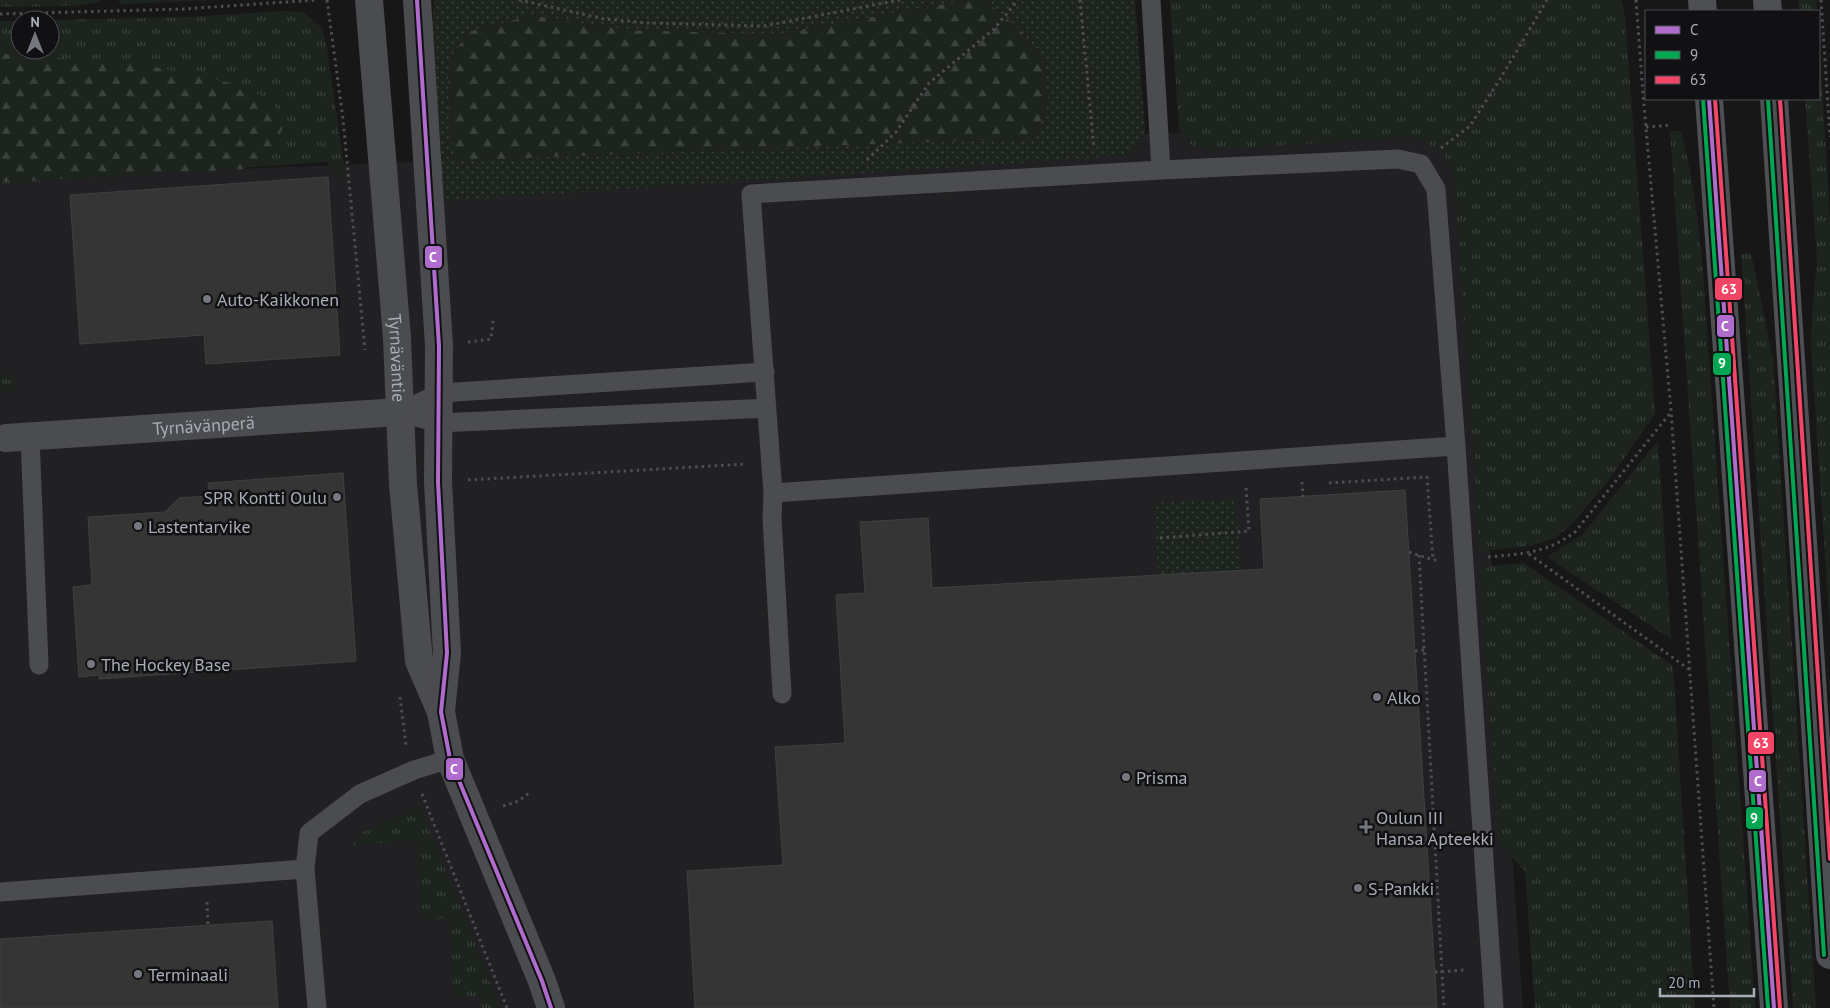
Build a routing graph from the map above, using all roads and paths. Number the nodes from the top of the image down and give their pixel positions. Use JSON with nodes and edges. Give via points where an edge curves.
{"nodes":[{"id":1,"x":316,"y":0,"type":"edge"},
{"id":2,"x":369,"y":0,"type":"edge"},
{"id":3,"x":417,"y":0,"type":"edge"},
{"id":4,"x":519,"y":0,"type":"edge"},
{"id":5,"x":900,"y":0,"type":"edge"},
{"id":6,"x":1018,"y":0,"type":"edge"},
{"id":7,"x":1080,"y":0,"type":"edge"},
{"id":8,"x":1151,"y":0,"type":"edge"},
{"id":9,"x":1547,"y":0,"type":"edge"},
{"id":10,"x":1636,"y":0,"type":"edge"},
{"id":11,"x":1821,"y":0,"type":"edge"},
{"id":12,"x":281,"y":1,"type":"edge"},
{"id":13,"x":0,"y":14,"type":"edge"},
{"id":14,"x":1645,"y":54,"type":"edge"},
{"id":15,"x":1640,"y":55,"type":"junction"},
{"id":16,"x":1710,"y":100,"type":"edge"},
{"id":17,"x":1774,"y":100,"type":"edge"},
{"id":18,"x":1671,"y":125,"type":"dead end"},
{"id":19,"x":1646,"y":127,"type":"junction"},
{"id":20,"x":1830,"y":137,"type":"edge"},
{"id":21,"x":1421,"y":164,"type":"junction"},
{"id":22,"x":1161,"y":170,"type":"junction"},
{"id":23,"x":1097,"y":173,"type":"junction"},
{"id":24,"x":839,"y":189,"type":"junction"},
{"id":25,"x":764,"y":372,"type":"junction"},
{"id":26,"x":440,"y":394,"type":"junction"},
{"id":27,"x":767,"y":408,"type":"junction"},
{"id":28,"x":1671,"y":411,"type":"junction"},
{"id":29,"x":399,"y":412,"type":"junction"},
{"id":30,"x":438,"y":423,"type":"junction"},
{"id":31,"x":18,"y":437,"type":"joint"},
{"id":32,"x":1456,"y":446,"type":"junction"},
{"id":33,"x":1246,"y":488,"type":"dead end"},
{"id":34,"x":773,"y":492,"type":"junction"},
{"id":35,"x":1160,"y":538,"type":"dead end"},
{"id":36,"x":1409,"y":552,"type":"dead end"},
{"id":37,"x":1528,"y":554,"type":"junction"},
{"id":38,"x":1419,"y":555,"type":"junction"},
{"id":39,"x":1463,"y":560,"type":"junction"},
{"id":40,"x":1424,"y":650,"type":"junction"},
{"id":41,"x":1415,"y":651,"type":"dead end"},
{"id":42,"x":39,"y":665,"type":"dead end"},
{"id":43,"x":1691,"y":670,"type":"junction"},
{"id":44,"x":782,"y":694,"type":"dead end"},
{"id":45,"x":441,"y":712,"type":"junction"},
{"id":46,"x":450,"y":759,"type":"junction"},
{"id":47,"x":305,"y":869,"type":"junction"},
{"id":48,"x":0,"y":892,"type":"edge"},
{"id":49,"x":1830,"y":955,"type":"edge"},
{"id":50,"x":1491,"y":968,"type":"junction"},
{"id":51,"x":1442,"y":971,"type":"junction"},
{"id":52,"x":1435,"y":972,"type":"dead end"},
{"id":53,"x":318,"y":1008,"type":"edge"},
{"id":54,"x":551,"y":1008,"type":"edge"},
{"id":55,"x":1444,"y":1008,"type":"edge"},
{"id":56,"x":1494,"y":1008,"type":"edge"},
{"id":57,"x":1714,"y":1008,"type":"edge"},
{"id":58,"x":1774,"y":1008,"type":"edge"}],
"edges":[{"from":1,"to":12,"type":"path"},
{"from":2,"to":29,"type":"street","name":"Tyrnäväntie","via":[[397,338]]},
{"from":3,"to":26,"type":"street","name":"Tyrnäväntie"},
{"from":4,"to":5,"type":"path","via":[[605,19],[764,26]]},
{"from":6,"to":24,"type":"path","via":[[994,29],[929,83],[896,132]]},
{"from":7,"to":23,"type":"path"},
{"from":8,"to":22,"type":"lane"},
{"from":9,"to":21,"type":"path","via":[[1470,126]]},
{"from":10,"to":15,"type":"path"},
{"from":11,"to":20,"type":"path"},
{"from":12,"to":13,"type":"path","via":[[183,9]]},
{"from":14,"to":15,"type":"path"},
{"from":15,"to":19,"type":"path"},
{"from":16,"to":58,"type":"main road"},
{"from":17,"to":49,"type":"main road"},
{"from":18,"to":19,"type":"path"},
{"from":19,"to":28,"type":"path"},
{"from":21,"to":22,"type":"lane","via":[[1398,159]]},
{"from":21,"to":32,"type":"lane","via":[[1436,189]]},
{"from":22,"to":23,"type":"lane"},
{"from":23,"to":24,"type":"lane"},
{"from":24,"to":25,"type":"lane","via":[[750,194]]},
{"from":25,"to":26,"type":"lane"},
{"from":25,"to":27,"type":"lane"},
{"from":26,"to":29,"type":"lane"},
{"from":26,"to":30,"type":"street","name":"Tyrnäväntie"},
{"from":27,"to":30,"type":"lane"},
{"from":27,"to":34,"type":"lane"},
{"from":28,"to":37,"type":"path","via":[[1575,532],[1562,542]]},
{"from":28,"to":43,"type":"path"},
{"from":29,"to":30,"type":"lane"},
{"from":29,"to":31,"type":"street","name":"Tyrnävänperä"},
{"from":29,"to":45,"type":"street","name":"Tyrnäväntie","via":[[419,661]]},
{"from":30,"to":45,"type":"street","name":"Tyrnäväntie","via":[[447,653]]},
{"from":31,"to":42,"type":"lane"},
{"from":32,"to":34,"type":"lane"},
{"from":32,"to":39,"type":"lane"},
{"from":33,"to":35,"type":"path","via":[[1249,531]]},
{"from":34,"to":44,"type":"lane"},
{"from":36,"to":38,"type":"path"},
{"from":37,"to":39,"type":"path"},
{"from":37,"to":43,"type":"path"},
{"from":38,"to":39,"type":"path","via":[[1433,560]]},
{"from":38,"to":40,"type":"path"},
{"from":39,"to":50,"type":"lane"},
{"from":40,"to":41,"type":"path"},
{"from":40,"to":51,"type":"path"},
{"from":43,"to":57,"type":"path"},
{"from":45,"to":46,"type":"street","name":"Tyrnäväntie"},
{"from":46,"to":47,"type":"lane","via":[[414,770],[360,794],[345,805],[310,833]]},
{"from":46,"to":54,"type":"street","name":"Tyrnäväntie"},
{"from":47,"to":48,"type":"lane"},
{"from":47,"to":53,"type":"lane"},
{"from":50,"to":51,"type":"path"},
{"from":50,"to":56,"type":"lane"},
{"from":51,"to":52,"type":"path"},
{"from":51,"to":55,"type":"path"}]}
